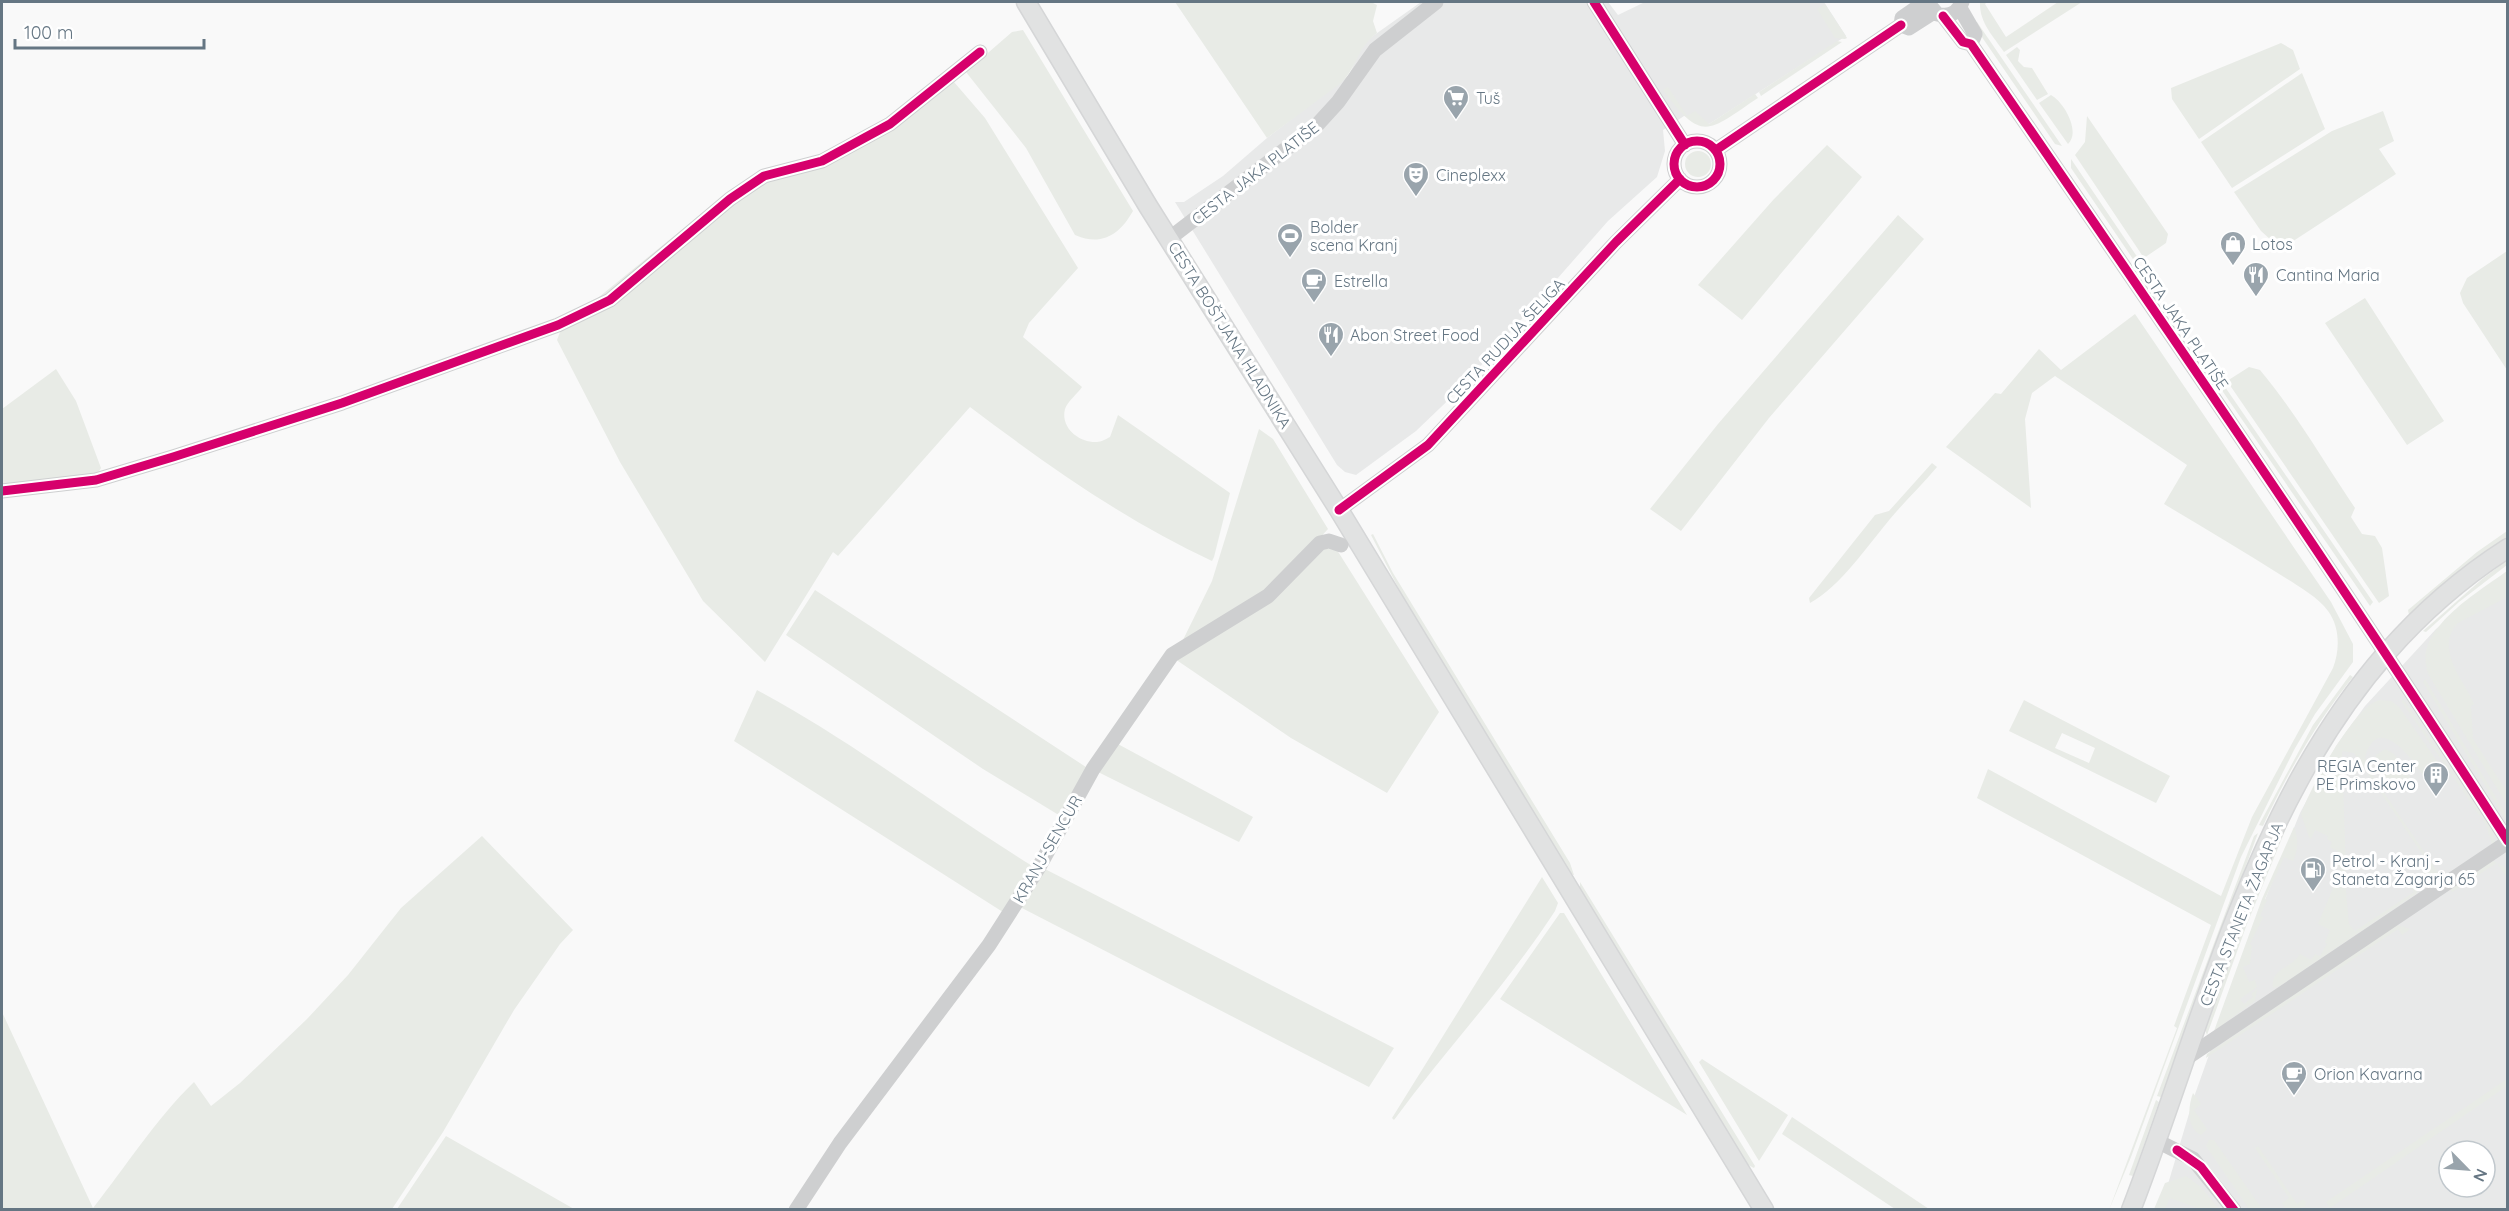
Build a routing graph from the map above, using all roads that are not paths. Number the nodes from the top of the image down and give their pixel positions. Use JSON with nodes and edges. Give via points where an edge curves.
{"nodes":[{"id":1,"x":1026,"y":2,"type":"edge"},
{"id":2,"x":1436,"y":2,"type":"edge"},
{"id":3,"x":1594,"y":2,"type":"edge"},
{"id":4,"x":1961,"y":4,"type":"edge"},
{"id":5,"x":1932,"y":8,"type":"edge"},
{"id":6,"x":1971,"y":44,"type":"junction"},
{"id":7,"x":980,"y":52,"type":"dead end"},
{"id":8,"x":1685,"y":145,"type":"junction"},
{"id":9,"x":1716,"y":150,"type":"junction"},
{"id":10,"x":1680,"y":179,"type":"junction"},
{"id":11,"x":1170,"y":238,"type":"junction"},
{"id":12,"x":2,"y":491,"type":"edge"},
{"id":13,"x":1339,"y":510,"type":"junction"},
{"id":14,"x":1341,"y":545,"type":"dead end"},
{"id":15,"x":2508,"y":548,"type":"edge"},
{"id":16,"x":2387,"y":654,"type":"junction"},
{"id":17,"x":2508,"y":841,"type":"edge"},
{"id":18,"x":2185,"y":1059,"type":"junction"},
{"id":19,"x":2157,"y":1141,"type":"junction"},
{"id":20,"x":796,"y":1209,"type":"edge"},
{"id":21,"x":1764,"y":1209,"type":"edge"},
{"id":22,"x":2131,"y":1209,"type":"edge"},
{"id":23,"x":2234,"y":1209,"type":"edge"}],
"edges":[{"from":1,"to":11,"type":"main road","name":"CESTA BOŠTJANA HLADNIKA"},
{"from":2,"to":11,"type":"street","name":"CESTA JAKA PLATIŠE","via":[[1375,50],[1317,125]]},
{"from":3,"to":8,"type":"street"},
{"from":4,"to":5,"type":"street","via":[[1952,14]]},
{"from":4,"to":6,"type":"street","name":"CESTA JAKA PLATIŠE","via":[[1975,34]]},
{"from":5,"to":6,"type":"street","name":"CESTA JAKA PLATIŠE","via":[[1963,42]]},
{"from":5,"to":9,"type":"street","via":[[1909,28],[1901,25]]},
{"from":6,"to":16,"type":"street","name":"CESTA JAKA PLATIŠE"},
{"from":7,"to":12,"type":"street","via":[[890,124],[822,160],[764,176],[730,199],[610,300],[558,326],[342,403],[96,480]]},
{"from":8,"to":9,"type":"street","via":[[1703,142]]},
{"from":8,"to":10,"type":"street","via":[[1675,161]]},
{"from":9,"to":10,"type":"street","via":[[1721,165],[1713,181],[1695,187]]},
{"from":10,"to":13,"type":"street","name":"CESTA RUDIJA ŠELIGA","via":[[1616,242],[1428,446]]},
{"from":11,"to":13,"type":"main road","name":"CESTA BOŠTJANA HLADNIKA"},
{"from":13,"to":21,"type":"main road","name":"CESTA BOŠTJANA HLADNIKA"},
{"from":14,"to":20,"type":"street","name":"KRANJ-SENCUR","via":[[1320,543],[1268,596],[1172,655],[1093,769],[1039,867],[988,945],[840,1143]]},
{"from":15,"to":16,"type":"main road","name":"CESTA STANETA ŽAGARJA","via":[[2465,579]]},
{"from":16,"to":17,"type":"street"},
{"from":16,"to":18,"type":"main road","name":"CESTA STANETA ŽAGARJA","via":[[2337,714],[2289,796],[2250,880]]},
{"from":17,"to":18,"type":"street"},
{"from":18,"to":19,"type":"main road","name":"CESTA STANETA ŽAGARJA"},
{"from":19,"to":22,"type":"main road","name":"CESTA STANETA ŽAGARJA"},
{"from":19,"to":23,"type":"street","via":[[2193,1160]]}]}
